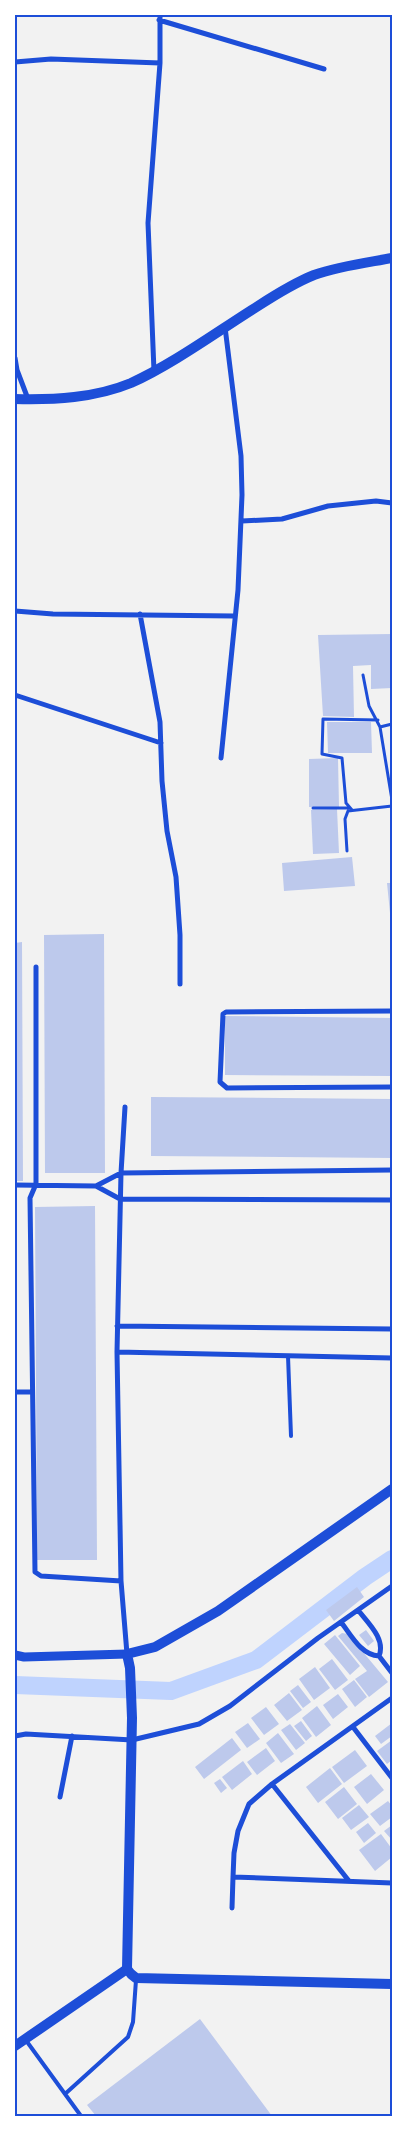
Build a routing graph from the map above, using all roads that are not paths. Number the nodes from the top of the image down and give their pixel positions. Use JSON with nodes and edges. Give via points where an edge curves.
{"nodes":[{"id":1,"x":160,"y":18,"type":"edge"},
{"id":2,"x":15,"y":62,"type":"edge"},
{"id":3,"x":160,"y":63,"type":"junction"},
{"id":4,"x":324,"y":69,"type":"dead end"},
{"id":5,"x":392,"y":258,"type":"edge"},
{"id":6,"x":225,"y":326,"type":"junction"},
{"id":7,"x":15,"y":358,"type":"edge"},
{"id":8,"x":154,"y":371,"type":"junction"},
{"id":9,"x":15,"y":399,"type":"edge"},
{"id":10,"x":28,"y":400,"type":"junction"},
{"id":11,"x":392,"y":503,"type":"edge"},
{"id":12,"x":242,"y":521,"type":"junction"},
{"id":13,"x":15,"y":611,"type":"edge"},
{"id":14,"x":140,"y":614,"type":"junction"},
{"id":15,"x":234,"y":616,"type":"junction"},
{"id":16,"x":15,"y":695,"type":"edge"},
{"id":17,"x":161,"y":743,"type":"junction"},
{"id":18,"x":221,"y":758,"type":"dead end"},
{"id":19,"x":36,"y":967,"type":"dead end"},
{"id":20,"x":180,"y":984,"type":"dead end"},
{"id":21,"x":392,"y":1011,"type":"edge"},
{"id":22,"x":392,"y":1087,"type":"edge"},
{"id":23,"x":125,"y":1107,"type":"dead end"},
{"id":24,"x":392,"y":1170,"type":"edge"},
{"id":25,"x":121,"y":1173,"type":"junction"},
{"id":26,"x":36,"y":1184,"type":"junction"},
{"id":27,"x":15,"y":1185,"type":"edge"},
{"id":28,"x":96,"y":1186,"type":"junction"},
{"id":29,"x":120,"y":1199,"type":"junction"},
{"id":30,"x":392,"y":1200,"type":"edge"},
{"id":31,"x":117,"y":1326,"type":"junction"},
{"id":32,"x":392,"y":1329,"type":"edge"},
{"id":33,"x":117,"y":1352,"type":"junction"},
{"id":34,"x":288,"y":1356,"type":"junction"},
{"id":35,"x":392,"y":1358,"type":"edge"},
{"id":36,"x":15,"y":1392,"type":"edge"},
{"id":37,"x":32,"y":1392,"type":"junction"},
{"id":38,"x":291,"y":1436,"type":"dead end"},
{"id":39,"x":392,"y":1489,"type":"edge"},
{"id":40,"x":121,"y":1581,"type":"junction"},
{"id":41,"x":392,"y":1586,"type":"edge"},
{"id":42,"x":358,"y":1610,"type":"junction"},
{"id":43,"x":341,"y":1622,"type":"junction"},
{"id":44,"x":127,"y":1654,"type":"junction"},
{"id":45,"x":15,"y":1655,"type":"edge"},
{"id":46,"x":379,"y":1656,"type":"junction"},
{"id":47,"x":392,"y":1673,"type":"edge"},
{"id":48,"x":392,"y":1698,"type":"edge"},
{"id":49,"x":353,"y":1727,"type":"junction"},
{"id":50,"x":15,"y":1736,"type":"edge"},
{"id":51,"x":72,"y":1736,"type":"junction"},
{"id":52,"x":132,"y":1740,"type":"junction"},
{"id":53,"x":392,"y":1778,"type":"edge"},
{"id":54,"x":272,"y":1784,"type":"junction"},
{"id":55,"x":60,"y":1797,"type":"dead end"},
{"id":56,"x":233,"y":1877,"type":"junction"},
{"id":57,"x":349,"y":1882,"type":"junction"},
{"id":58,"x":392,"y":1883,"type":"edge"},
{"id":59,"x":232,"y":1908,"type":"dead end"},
{"id":60,"x":127,"y":1969,"type":"junction"},
{"id":61,"x":136,"y":1978,"type":"junction"},
{"id":62,"x":387,"y":1983,"type":"edge"},
{"id":63,"x":392,"y":1994,"type":"edge"},
{"id":64,"x":25,"y":2039,"type":"junction"},
{"id":65,"x":15,"y":2046,"type":"edge"},
{"id":66,"x":65,"y":2094,"type":"junction"},
{"id":67,"x":81,"y":2116,"type":"edge"}],
"edges":[{"from":1,"to":3,"type":"street"},
{"from":1,"to":4,"type":"street"},
{"from":2,"to":3,"type":"street","via":[[51,59]]},
{"from":3,"to":8,"type":"street","via":[[148,223]]},
{"from":5,"to":6,"type":"main road","via":[[343,266],[312,276]]},
{"from":6,"to":8,"type":"main road"},
{"from":6,"to":12,"type":"street","via":[[241,456]]},
{"from":7,"to":10,"type":"street"},
{"from":8,"to":10,"type":"main road","via":[[99,393]]},
{"from":9,"to":10,"type":"main road"},
{"from":11,"to":12,"type":"street","via":[[376,501],[328,506],[282,519]]},
{"from":12,"to":15,"type":"street"},
{"from":13,"to":14,"type":"street"},
{"from":14,"to":15,"type":"street"},
{"from":14,"to":17,"type":"street"},
{"from":15,"to":18,"type":"street"},
{"from":16,"to":17,"type":"street"},
{"from":17,"to":20,"type":"street","via":[[167,832],[176,877]]},
{"from":19,"to":26,"type":"street"},
{"from":21,"to":22,"type":"street","via":[[229,1011],[223,1014],[220,1082],[227,1088]]},
{"from":23,"to":25,"type":"street"},
{"from":24,"to":25,"type":"street"},
{"from":25,"to":28,"type":"street"},
{"from":25,"to":29,"type":"street"},
{"from":26,"to":27,"type":"street"},
{"from":26,"to":28,"type":"street"},
{"from":26,"to":37,"type":"street","via":[[30,1198]]},
{"from":28,"to":29,"type":"street"},
{"from":29,"to":30,"type":"street"},
{"from":29,"to":31,"type":"street"},
{"from":31,"to":32,"type":"street"},
{"from":31,"to":33,"type":"street"},
{"from":33,"to":34,"type":"street"},
{"from":33,"to":40,"type":"street"},
{"from":34,"to":35,"type":"street"},
{"from":34,"to":38,"type":"lane"},
{"from":36,"to":37,"type":"street"},
{"from":37,"to":40,"type":"street","via":[[35,1572],[41,1576]]},
{"from":39,"to":44,"type":"main road","via":[[218,1611],[155,1647]]},
{"from":40,"to":44,"type":"street"},
{"from":41,"to":42,"type":"street"},
{"from":42,"to":43,"type":"street"},
{"from":42,"to":46,"type":"street","via":[[380,1640],[382,1649]]},
{"from":43,"to":46,"type":"street","via":[[365,1652]]},
{"from":43,"to":52,"type":"street","via":[[230,1706],[199,1724]]},
{"from":44,"to":45,"type":"street"},
{"from":44,"to":52,"type":"main road"},
{"from":46,"to":47,"type":"street"},
{"from":48,"to":49,"type":"street"},
{"from":49,"to":53,"type":"street"},
{"from":49,"to":54,"type":"street"},
{"from":50,"to":51,"type":"street"},
{"from":51,"to":52,"type":"street"},
{"from":51,"to":55,"type":"street"},
{"from":52,"to":60,"type":"main road"},
{"from":54,"to":56,"type":"street","via":[[249,1804],[244,1815],[234,1853]]},
{"from":54,"to":57,"type":"street"},
{"from":56,"to":57,"type":"street"},
{"from":56,"to":59,"type":"street"},
{"from":57,"to":58,"type":"street"},
{"from":60,"to":61,"type":"main road"},
{"from":60,"to":64,"type":"main road"},
{"from":61,"to":62,"type":"main road"},
{"from":61,"to":66,"type":"lane","via":[[133,2022],[128,2037]]},
{"from":62,"to":63,"type":"main road"},
{"from":64,"to":65,"type":"main road"},
{"from":64,"to":66,"type":"lane"},
{"from":66,"to":67,"type":"lane"}]}
